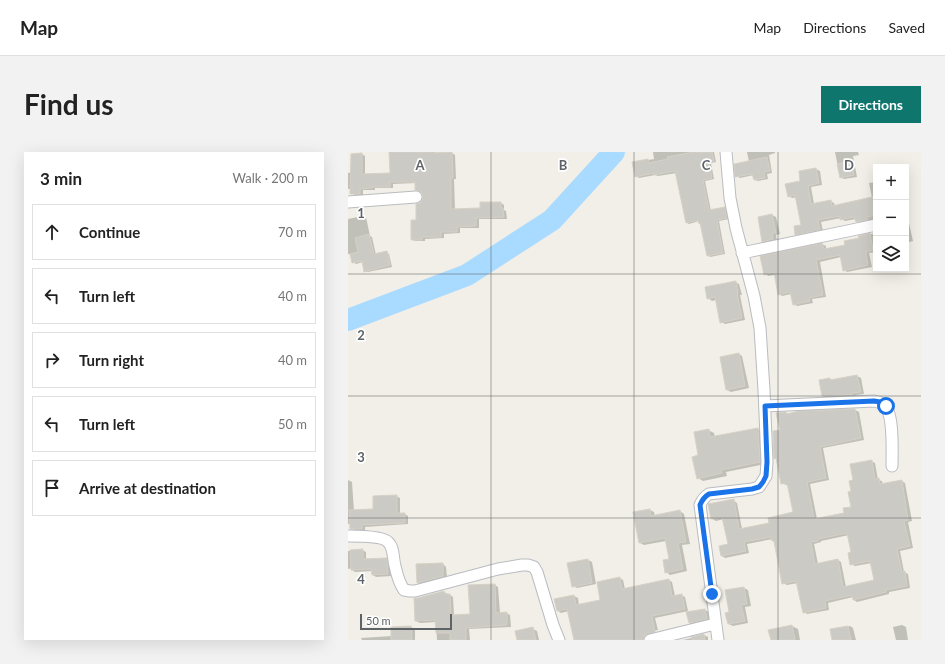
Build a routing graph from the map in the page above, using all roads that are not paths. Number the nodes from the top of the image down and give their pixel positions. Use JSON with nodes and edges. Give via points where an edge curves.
{"nodes":[{"id":1,"x":726,"y":152,"type":"edge"},
{"id":2,"x":416,"y":197,"type":"dead end"},
{"id":3,"x":348,"y":202,"type":"edge"},
{"id":4,"x":873,"y":226,"type":"edge"},
{"id":5,"x":742,"y":253,"type":"junction"},
{"id":6,"x":765,"y":406,"type":"junction"},
{"id":7,"x":892,"y":466,"type":"dead end"},
{"id":8,"x":348,"y":536,"type":"edge"},
{"id":9,"x":716,"y":624,"type":"junction"},
{"id":10,"x":559,"y":640,"type":"edge"},
{"id":11,"x":650,"y":640,"type":"edge"},
{"id":12,"x":718,"y":640,"type":"edge"}],
"edges":[{"from":1,"to":5,"type":"street","via":[[730,198]]},
{"from":2,"to":3,"type":"street"},
{"from":4,"to":5,"type":"street"},
{"from":5,"to":6,"type":"street","via":[[760,328]]},
{"from":6,"to":7,"type":"street","via":[[880,402],[886,406],[891,424]]},
{"from":6,"to":9,"type":"street","via":[[767,462],[763,482],[759,487],[752,489],[709,494],[700,505]]},
{"from":8,"to":10,"type":"street","via":[[365,536],[388,541],[404,590],[415,591],[498,569],[528,565],[534,567]]},
{"from":9,"to":11,"type":"street"},
{"from":9,"to":12,"type":"street"}]}
